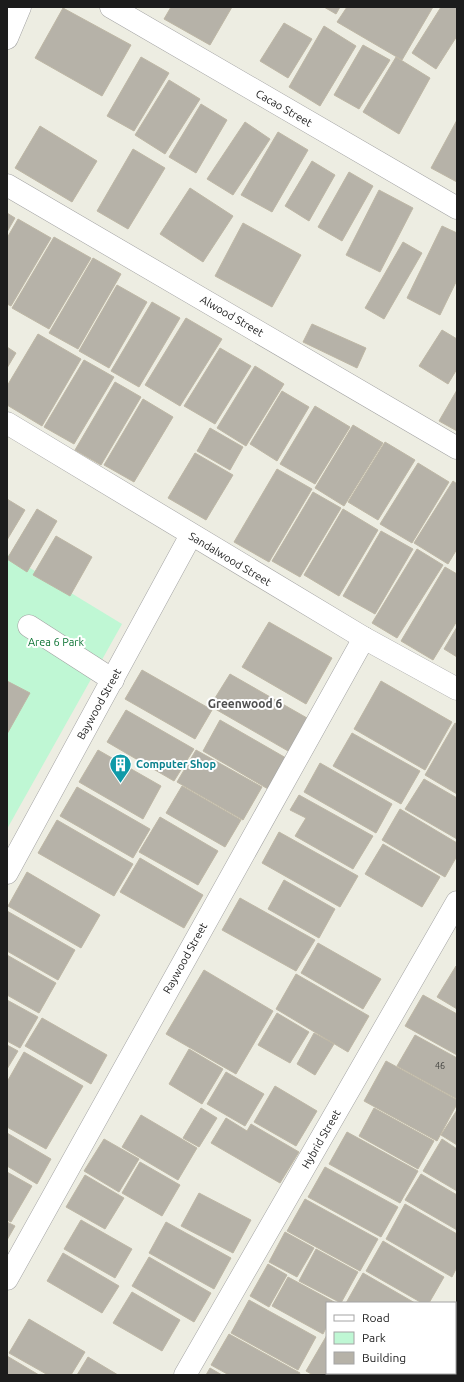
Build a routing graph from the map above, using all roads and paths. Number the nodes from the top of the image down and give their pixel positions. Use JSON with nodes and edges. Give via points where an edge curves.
{"nodes":[{"id":1,"x":20,"y":7,"type":"edge"},
{"id":2,"x":111,"y":7,"type":"edge"},
{"id":3,"x":7,"y":38,"type":"edge"},
{"id":4,"x":7,"y":184,"type":"edge"},
{"id":5,"x":457,"y":208,"type":"edge"},
{"id":6,"x":7,"y":423,"type":"edge"},
{"id":7,"x":457,"y":448,"type":"edge"},
{"id":8,"x":191,"y":535,"type":"junction"},
{"id":9,"x":29,"y":626,"type":"dead end"},
{"id":10,"x":364,"y":638,"type":"junction"},
{"id":11,"x":113,"y":680,"type":"junction"},
{"id":12,"x":457,"y":689,"type":"edge"},
{"id":13,"x":7,"y":873,"type":"edge"},
{"id":14,"x":457,"y":902,"type":"edge"},
{"id":15,"x":7,"y":1279,"type":"edge"},
{"id":16,"x":185,"y":1375,"type":"edge"}],
"edges":[{"from":1,"to":3,"type":"street"},
{"from":2,"to":5,"type":"street","name":"Cacao Street"},
{"from":4,"to":7,"type":"street","name":"Alwood Street"},
{"from":6,"to":8,"type":"street","name":"Sandalwood Street"},
{"from":8,"to":10,"type":"street","name":"Sandalwood Street"},
{"from":8,"to":11,"type":"street","name":"Baywood Street"},
{"from":9,"to":11,"type":"street"},
{"from":10,"to":12,"type":"street","name":"Sandalwood Street"},
{"from":10,"to":15,"type":"street","name":"Raywood Street"},
{"from":11,"to":13,"type":"street","name":"Baywood Street"},
{"from":14,"to":16,"type":"street","name":"Hybrid Street"}]}
